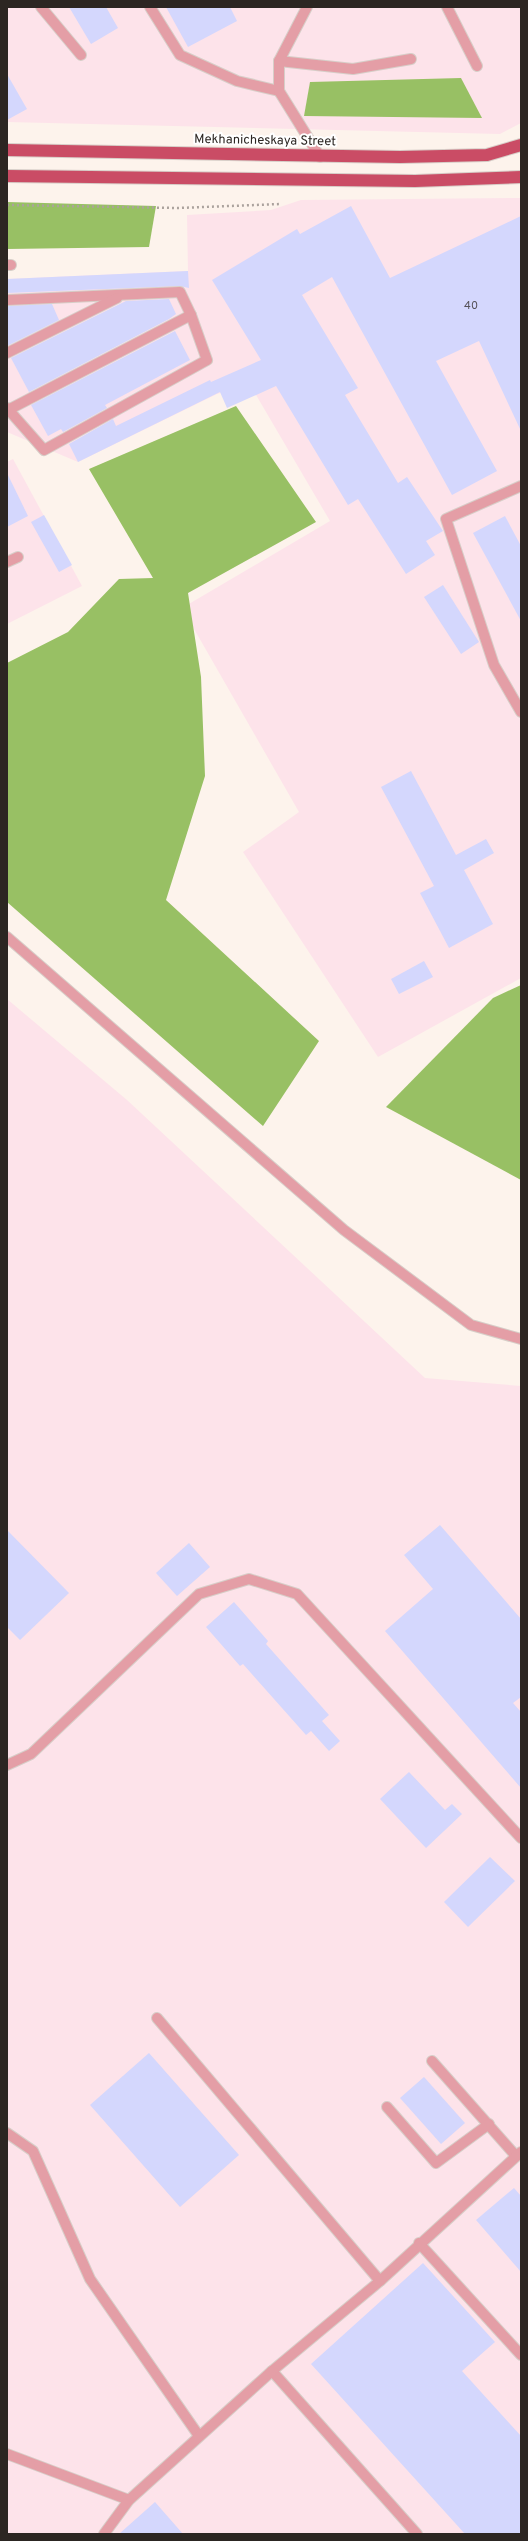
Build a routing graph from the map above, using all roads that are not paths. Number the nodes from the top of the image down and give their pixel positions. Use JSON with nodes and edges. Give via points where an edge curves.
{"nodes":[{"id":1,"x":41,"y":7,"type":"edge"},
{"id":2,"x":150,"y":7,"type":"edge"},
{"id":3,"x":307,"y":7,"type":"edge"},
{"id":4,"x":447,"y":7,"type":"edge"},
{"id":5,"x":81,"y":55,"type":"dead end"},
{"id":6,"x":411,"y":59,"type":"dead end"},
{"id":7,"x":279,"y":62,"type":"junction"},
{"id":8,"x":477,"y":66,"type":"dead end"},
{"id":9,"x":279,"y":91,"type":"junction"},
{"id":10,"x":521,"y":145,"type":"edge"},
{"id":11,"x":7,"y":150,"type":"edge"},
{"id":12,"x":320,"y":157,"type":"junction"},
{"id":13,"x":7,"y":176,"type":"edge"},
{"id":14,"x":521,"y":177,"type":"edge"},
{"id":15,"x":118,"y":297,"type":"junction"},
{"id":16,"x":7,"y":300,"type":"edge"},
{"id":17,"x":191,"y":315,"type":"junction"},
{"id":18,"x":7,"y":353,"type":"edge"},
{"id":19,"x":8,"y":409,"type":"edge"},
{"id":20,"x":521,"y":486,"type":"edge"},
{"id":21,"x":18,"y":557,"type":"dead end"},
{"id":22,"x":7,"y":562,"type":"edge"},
{"id":23,"x":521,"y":712,"type":"edge"},
{"id":24,"x":7,"y":937,"type":"edge"},
{"id":25,"x":521,"y":1339,"type":"edge"},
{"id":26,"x":7,"y":1765,"type":"edge"},
{"id":27,"x":521,"y":1838,"type":"edge"},
{"id":28,"x":156,"y":2018,"type":"dead end"},
{"id":29,"x":432,"y":2061,"type":"dead end"},
{"id":30,"x":387,"y":2107,"type":"dead end"},
{"id":31,"x":489,"y":2124,"type":"junction"},
{"id":32,"x":7,"y":2133,"type":"edge"},
{"id":33,"x":519,"y":2154,"type":"edge"},
{"id":34,"x":419,"y":2243,"type":"junction"},
{"id":35,"x":380,"y":2281,"type":"junction"},
{"id":36,"x":521,"y":2355,"type":"edge"},
{"id":37,"x":272,"y":2371,"type":"junction"},
{"id":38,"x":199,"y":2436,"type":"junction"},
{"id":39,"x":7,"y":2454,"type":"edge"},
{"id":40,"x":129,"y":2500,"type":"junction"},
{"id":41,"x":104,"y":2534,"type":"edge"},
{"id":42,"x":417,"y":2534,"type":"edge"}],
"edges":[{"from":1,"to":5,"type":"lane"},
{"from":2,"to":9,"type":"lane","via":[[180,55],[237,81]]},
{"from":3,"to":7,"type":"lane"},
{"from":4,"to":8,"type":"lane"},
{"from":6,"to":7,"type":"lane","via":[[353,69]]},
{"from":7,"to":9,"type":"lane"},
{"from":9,"to":12,"type":"lane"},
{"from":10,"to":12,"type":"main road","name":"Mekhanicheskaya Street","via":[[487,155],[464,157]]},
{"from":11,"to":12,"type":"main road","name":"Mekhanicheskaya Street"},
{"from":13,"to":14,"type":"main road","via":[[416,181]]},
{"from":15,"to":16,"type":"lane"},
{"from":15,"to":17,"type":"lane","via":[[180,292]]},
{"from":15,"to":18,"type":"lane"},
{"from":17,"to":19,"type":"lane"},
{"from":17,"to":19,"type":"lane","via":[[207,360],[44,450]]},
{"from":20,"to":23,"type":"lane","via":[[446,519],[494,665]]},
{"from":21,"to":22,"type":"lane"},
{"from":24,"to":25,"type":"lane","via":[[344,1230],[471,1325]]},
{"from":26,"to":27,"type":"lane","via":[[31,1754],[199,1594],[248,1579],[297,1594]]},
{"from":28,"to":35,"type":"lane"},
{"from":29,"to":31,"type":"lane"},
{"from":30,"to":31,"type":"lane","via":[[436,2163]]},
{"from":31,"to":33,"type":"lane"},
{"from":32,"to":38,"type":"lane","via":[[33,2151],[90,2279]]},
{"from":33,"to":34,"type":"lane"},
{"from":34,"to":35,"type":"lane"},
{"from":34,"to":36,"type":"lane"},
{"from":35,"to":37,"type":"lane"},
{"from":37,"to":38,"type":"lane"},
{"from":37,"to":42,"type":"lane"},
{"from":38,"to":40,"type":"lane"},
{"from":39,"to":40,"type":"lane"},
{"from":40,"to":41,"type":"lane"}]}
